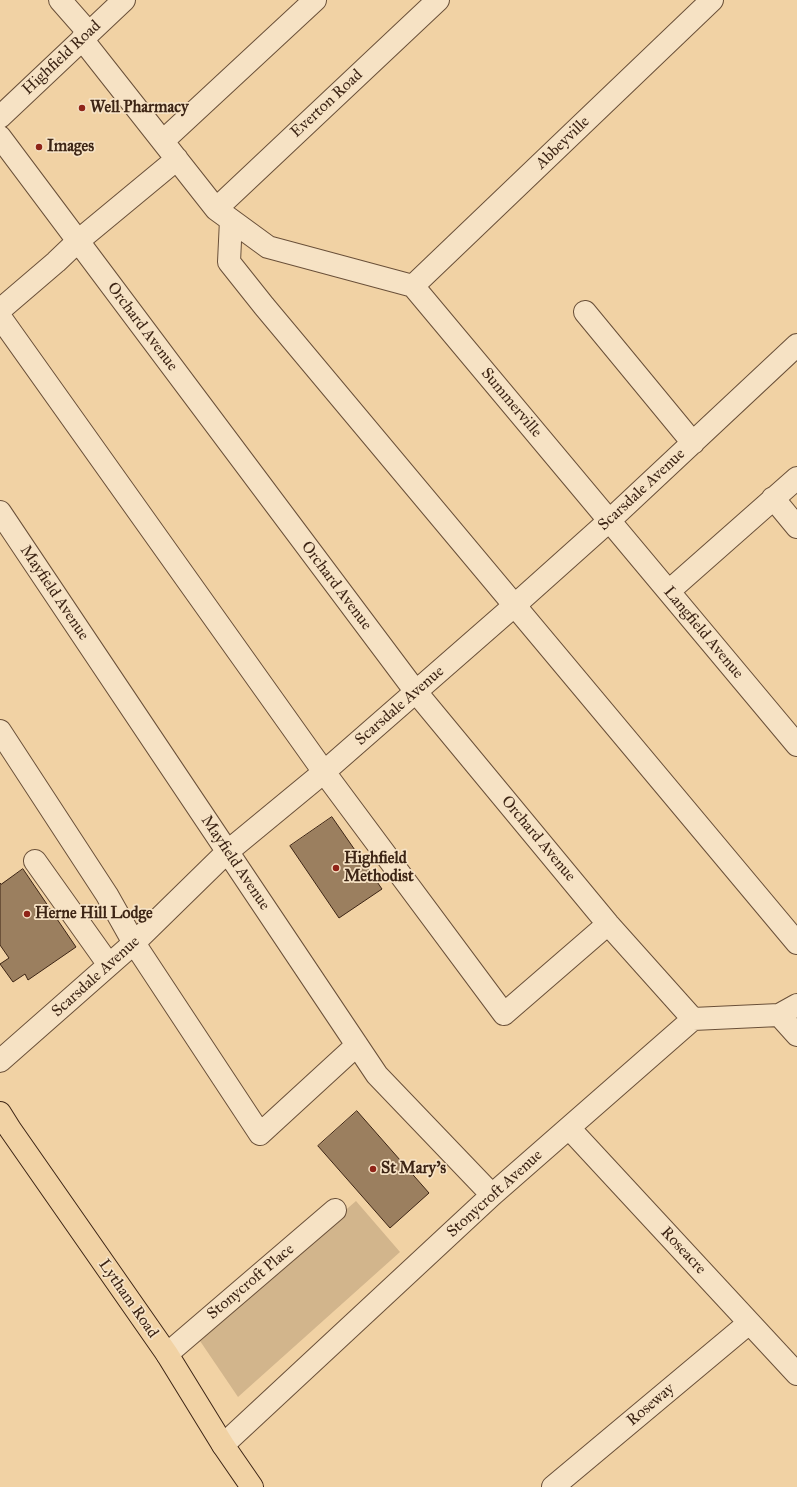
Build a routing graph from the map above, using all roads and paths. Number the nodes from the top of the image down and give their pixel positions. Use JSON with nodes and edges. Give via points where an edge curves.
{"nodes":[{"id":1,"x":60,"y":0,"type":"edge"},
{"id":2,"x":124,"y":0,"type":"edge"},
{"id":3,"x":315,"y":0,"type":"edge"},
{"id":4,"x":438,"y":0,"type":"edge"},
{"id":5,"x":712,"y":0,"type":"edge"},
{"id":6,"x":86,"y":36,"type":"junction"},
{"id":7,"x":0,"y":117,"type":"edge"},
{"id":8,"x":0,"y":137,"type":"edge"},
{"id":9,"x":163,"y":141,"type":"junction"},
{"id":10,"x":177,"y":159,"type":"junction"},
{"id":11,"x":224,"y":214,"type":"junction"},
{"id":12,"x":78,"y":241,"type":"junction"},
{"id":13,"x":413,"y":286,"type":"junction"},
{"id":14,"x":0,"y":310,"type":"edge"},
{"id":15,"x":585,"y":312,"type":"dead end"},
{"id":16,"x":0,"y":317,"type":"edge"},
{"id":17,"x":797,"y":345,"type":"edge"},
{"id":18,"x":693,"y":443,"type":"junction"},
{"id":19,"x":797,"y":478,"type":"edge"},
{"id":20,"x":773,"y":498,"type":"junction"},
{"id":21,"x":0,"y":512,"type":"edge"},
{"id":22,"x":610,"y":520,"type":"junction"},
{"id":23,"x":797,"y":527,"type":"edge"},
{"id":24,"x":669,"y":591,"type":"junction"},
{"id":25,"x":516,"y":605,"type":"junction"},
{"id":26,"x":416,"y":692,"type":"junction"},
{"id":27,"x":0,"y":732,"type":"edge"},
{"id":28,"x":797,"y":746,"type":"edge"},
{"id":29,"x":324,"y":772,"type":"junction"},
{"id":30,"x":227,"y":852,"type":"junction"},
{"id":31,"x":35,"y":861,"type":"dead end"},
{"id":32,"x":608,"y":924,"type":"junction"},
{"id":33,"x":134,"y":943,"type":"junction"},
{"id":34,"x":797,"y":943,"type":"edge"},
{"id":35,"x":109,"y":965,"type":"junction"},
{"id":36,"x":788,"y":1010,"type":"edge"},
{"id":37,"x":693,"y":1019,"type":"junction"},
{"id":38,"x":797,"y":1035,"type":"edge"},
{"id":39,"x":357,"y":1045,"type":"junction"},
{"id":40,"x":0,"y":1061,"type":"edge"},
{"id":41,"x":0,"y":1113,"type":"edge"},
{"id":42,"x":569,"y":1128,"type":"junction"},
{"id":43,"x":492,"y":1195,"type":"junction"},
{"id":44,"x":335,"y":1210,"type":"dead end"},
{"id":45,"x":749,"y":1323,"type":"junction"},
{"id":46,"x":167,"y":1354,"type":"junction"},
{"id":47,"x":797,"y":1374,"type":"edge"},
{"id":48,"x":224,"y":1445,"type":"junction"},
{"id":49,"x":252,"y":1487,"type":"edge"},
{"id":50,"x":553,"y":1487,"type":"edge"}],
"edges":[{"from":1,"to":6,"type":"street"},
{"from":2,"to":6,"type":"street","name":"Highfield Road"},
{"from":3,"to":9,"type":"street"},
{"from":4,"to":11,"type":"street","name":"Everton Road"},
{"from":5,"to":13,"type":"street","name":"Abbeyville"},
{"from":6,"to":7,"type":"street","name":"Highfield Road"},
{"from":6,"to":9,"type":"street"},
{"from":8,"to":12,"type":"street","name":"Orchard Avenue"},
{"from":9,"to":10,"type":"street"},
{"from":10,"to":11,"type":"street"},
{"from":10,"to":12,"type":"street"},
{"from":11,"to":13,"type":"street","via":[[268,247]]},
{"from":11,"to":25,"type":"street","via":[[229,262]]},
{"from":12,"to":14,"type":"street"},
{"from":12,"to":26,"type":"street","name":"Orchard Avenue"},
{"from":13,"to":22,"type":"street","name":"Summerville"},
{"from":15,"to":18,"type":"street"},
{"from":16,"to":29,"type":"street"},
{"from":17,"to":18,"type":"street","name":"Scarsdale Avenue"},
{"from":18,"to":22,"type":"street","name":"Scarsdale Avenue"},
{"from":19,"to":20,"type":"street"},
{"from":20,"to":23,"type":"street"},
{"from":20,"to":24,"type":"street"},
{"from":21,"to":30,"type":"street","name":"Mayfield Avenue"},
{"from":22,"to":24,"type":"street","name":"Langfield Avenue"},
{"from":22,"to":25,"type":"street","name":"Scarsdale Avenue"},
{"from":24,"to":28,"type":"street","name":"Langfield Avenue"},
{"from":25,"to":26,"type":"street","name":"Scarsdale Avenue"},
{"from":25,"to":34,"type":"street"},
{"from":26,"to":29,"type":"street","name":"Scarsdale Avenue"},
{"from":26,"to":32,"type":"street","name":"Orchard Avenue"},
{"from":27,"to":33,"type":"street","via":[[107,895]]},
{"from":29,"to":30,"type":"street","name":"Scarsdale Avenue"},
{"from":29,"to":32,"type":"street","via":[[504,1014]]},
{"from":30,"to":33,"type":"street","name":"Scarsdale Avenue"},
{"from":30,"to":39,"type":"street","name":"Mayfield Avenue"},
{"from":31,"to":35,"type":"street"},
{"from":32,"to":37,"type":"street","name":"Orchard Avenue"},
{"from":33,"to":35,"type":"street","name":"Scarsdale Avenue"},
{"from":33,"to":39,"type":"street","via":[[260,1134]]},
{"from":35,"to":40,"type":"street","name":"Scarsdale Avenue"},
{"from":36,"to":37,"type":"street"},
{"from":36,"to":38,"type":"street"},
{"from":37,"to":42,"type":"street","name":"Stonycroft Avenue"},
{"from":39,"to":43,"type":"street","name":"Mayfield Avenue","via":[[376,1075]]},
{"from":41,"to":46,"type":"main road","name":"Lytham Road"},
{"from":42,"to":43,"type":"street","name":"Stonycroft Avenue"},
{"from":42,"to":45,"type":"street","name":"Roseacre"},
{"from":43,"to":48,"type":"street","name":"Stonycroft Avenue"},
{"from":44,"to":46,"type":"street","name":"Stonycroft Place"},
{"from":45,"to":47,"type":"street","name":"Roseacre"},
{"from":45,"to":50,"type":"street","name":"Roseway"},
{"from":46,"to":48,"type":"main road","name":"Lytham Road"},
{"from":48,"to":49,"type":"main road","name":"Lytham Road"}]}
